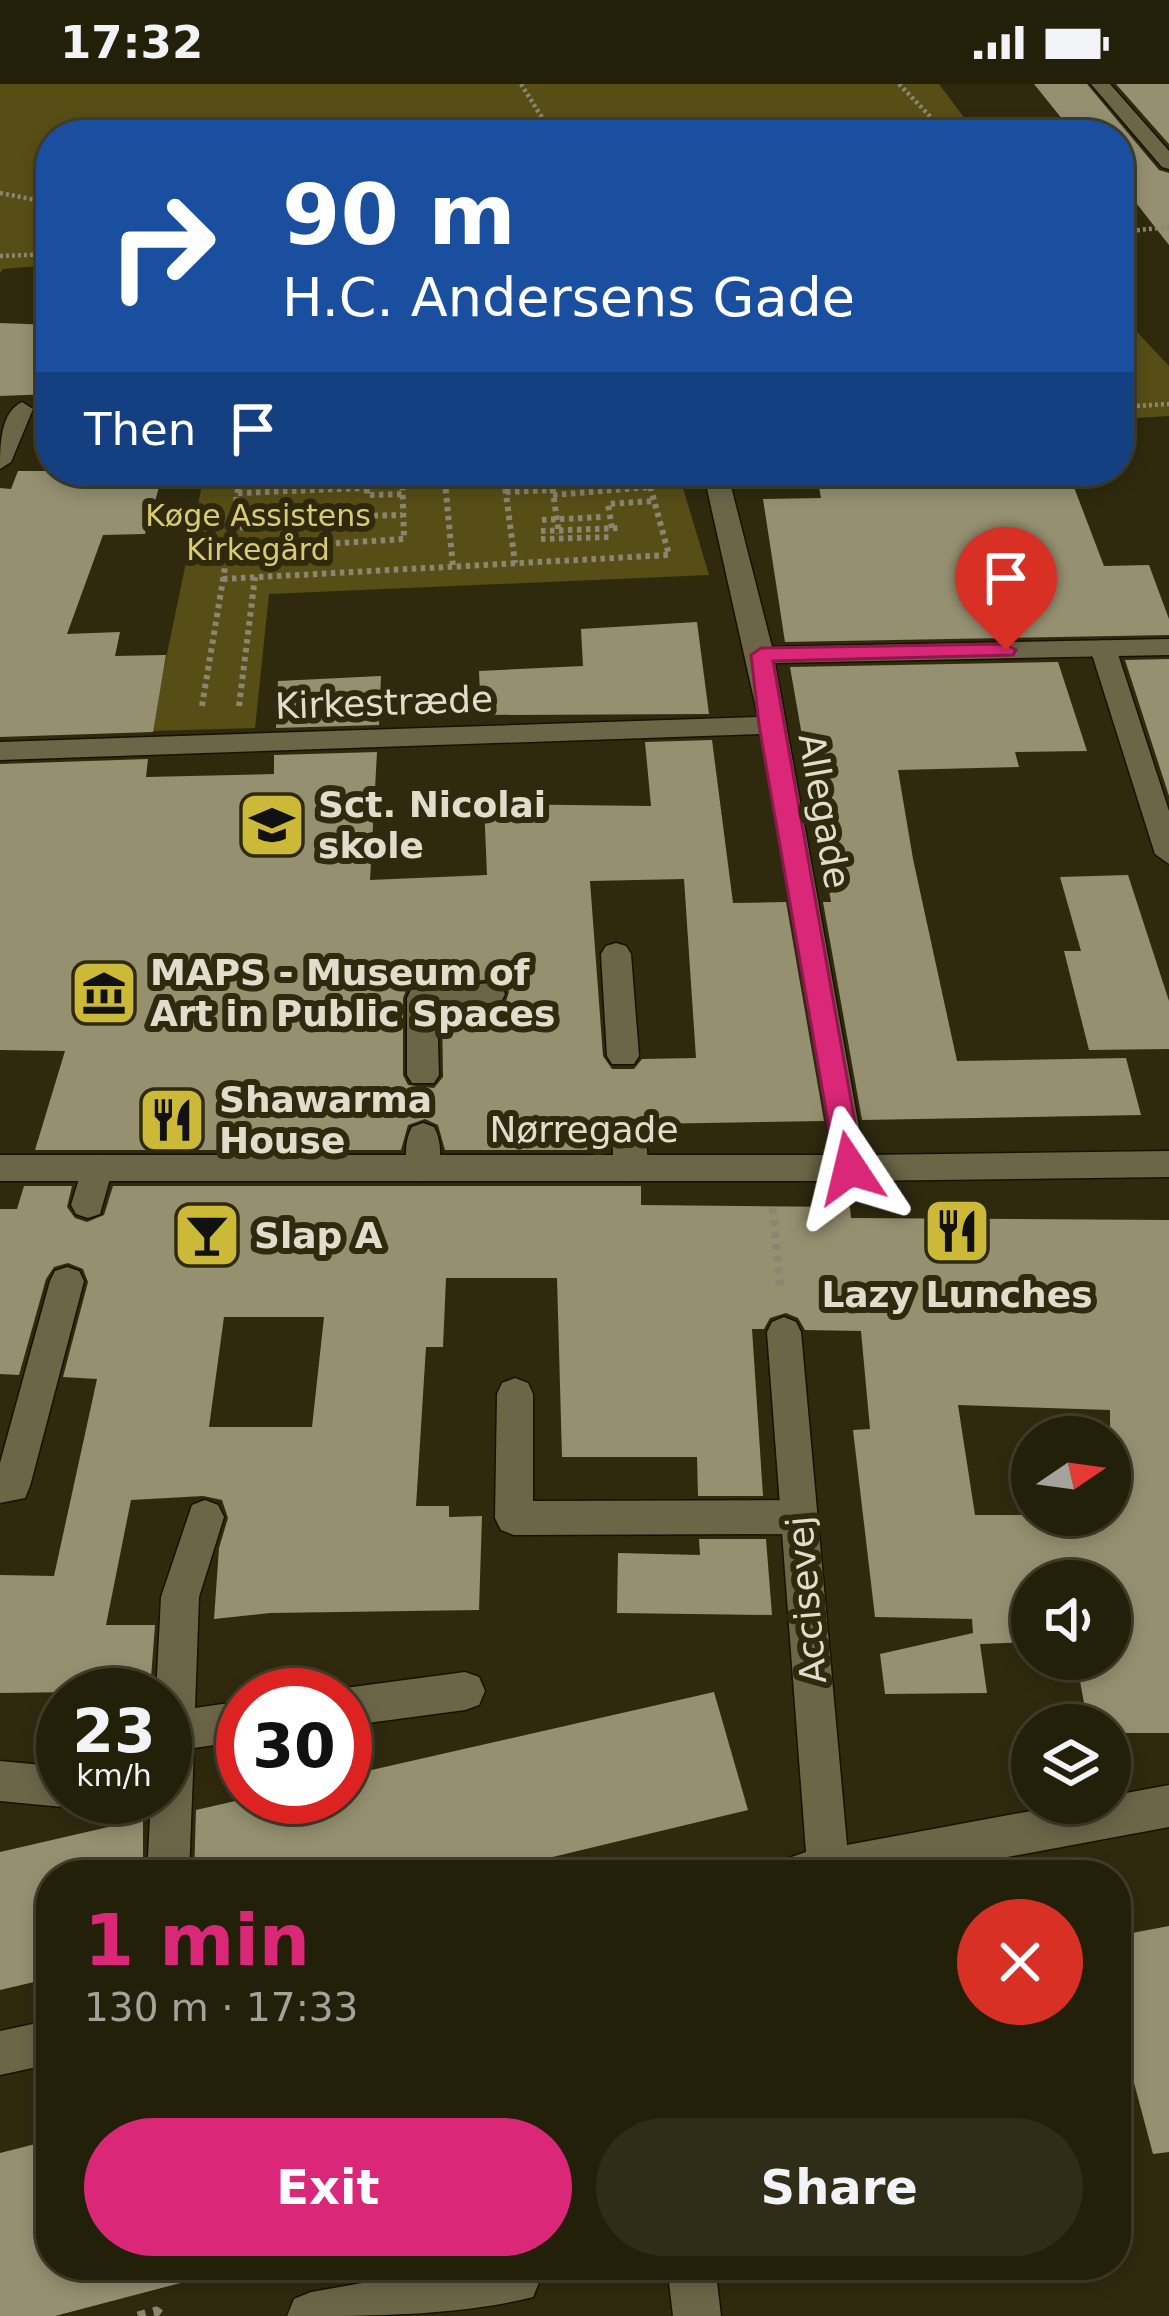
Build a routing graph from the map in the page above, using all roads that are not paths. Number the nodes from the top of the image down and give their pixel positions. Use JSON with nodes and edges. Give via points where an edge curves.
{"nodes":[{"id":1,"x":1100,"y":84,"type":"edge"},
{"id":2,"x":1131,"y":120,"type":"edge"},
{"id":3,"x":1134,"y":123,"type":"edge"},
{"id":4,"x":1169,"y":163,"type":"edge"},
{"id":5,"x":11,"y":410,"type":"edge"},
{"id":6,"x":0,"y":462,"type":"edge"},
{"id":7,"x":719,"y":486,"type":"edge"},
{"id":8,"x":1169,"y":647,"type":"edge"},
{"id":9,"x":1103,"y":648,"type":"junction"},
{"id":10,"x":761,"y":655,"type":"junction"},
{"id":11,"x":770,"y":725,"type":"junction"},
{"id":12,"x":0,"y":751,"type":"edge"},
{"id":13,"x":1157,"y":774,"type":"edge"},
{"id":14,"x":1169,"y":854,"type":"edge"},
{"id":15,"x":616,"y":954,"type":"dead end"},
{"id":16,"x":490,"y":994,"type":"dead end"},
{"id":17,"x":623,"y":1056,"type":"dead end"},
{"id":18,"x":422,"y":1075,"type":"dead end"},
{"id":19,"x":628,"y":1133,"type":"dead end"},
{"id":20,"x":1169,"y":1164,"type":"edge"},
{"id":21,"x":0,"y":1168,"type":"edge"},
{"id":22,"x":98,"y":1168,"type":"junction"},
{"id":23,"x":631,"y":1168,"type":"junction"},
{"id":24,"x":850,"y":1168,"type":"junction"},
{"id":25,"x":88,"y":1205,"type":"dead end"},
{"id":26,"x":67,"y":1281,"type":"dead end"},
{"id":27,"x":784,"y":1332,"type":"road end"},
{"id":28,"x":515,"y":1394,"type":"dead end"},
{"id":29,"x":0,"y":1486,"type":"edge"},
{"id":30,"x":205,"y":1517,"type":"dead end"},
{"id":31,"x":799,"y":1517,"type":"junction"},
{"id":32,"x":176,"y":1668,"type":"edge"},
{"id":33,"x":465,"y":1691,"type":"dead end"},
{"id":34,"x":372,"y":1703,"type":"edge"},
{"id":35,"x":0,"y":1781,"type":"edge"},
{"id":36,"x":36,"y":1784,"type":"edge"},
{"id":37,"x":1169,"y":1806,"type":"edge"},
{"id":38,"x":163,"y":1824,"type":"edge"},
{"id":39,"x":167,"y":1860,"type":"edge"},
{"id":40,"x":813,"y":1860,"type":"edge"},
{"id":41,"x":873,"y":1860,"type":"edge"},
{"id":42,"x":36,"y":2045,"type":"edge"},
{"id":43,"x":0,"y":2053,"type":"edge"},
{"id":44,"x":516,"y":2280,"type":"edge"},
{"id":45,"x":693,"y":2280,"type":"edge"},
{"id":46,"x":311,"y":2316,"type":"edge"},
{"id":47,"x":697,"y":2316,"type":"edge"}],
"edges":[{"from":1,"to":2,"type":"street"},
{"from":3,"to":4,"type":"street"},
{"from":5,"to":6,"type":"street"},
{"from":7,"to":10,"type":"street","name":"Allegade"},
{"from":8,"to":9,"type":"street"},
{"from":9,"to":10,"type":"street"},
{"from":9,"to":13,"type":"street"},
{"from":10,"to":11,"type":"street","name":"Allegade"},
{"from":11,"to":12,"type":"street","name":"Kirkestræde"},
{"from":11,"to":24,"type":"street","name":"Allegade"},
{"from":13,"to":14,"type":"street"},
{"from":15,"to":17,"type":"street"},
{"from":16,"to":18,"type":"street","via":[[422,998]]},
{"from":19,"to":23,"type":"street"},
{"from":20,"to":24,"type":"street","name":"Nørregade"},
{"from":21,"to":22,"type":"street","name":"Nørregade"},
{"from":22,"to":23,"type":"street","name":"Nørregade","via":[[423,1152]]},
{"from":22,"to":25,"type":"street"},
{"from":23,"to":24,"type":"street","name":"Nørregade"},
{"from":26,"to":29,"type":"street","via":[[12,1486]]},
{"from":27,"to":31,"type":"street","name":"Accisevej"},
{"from":28,"to":31,"type":"street","via":[[514,1518]]},
{"from":30,"to":32,"type":"street","via":[[180,1597]]},
{"from":31,"to":40,"type":"street","name":"Accisevej"},
{"from":33,"to":34,"type":"street"},
{"from":35,"to":36,"type":"street"},
{"from":37,"to":41,"type":"street"},
{"from":38,"to":39,"type":"street"},
{"from":42,"to":43,"type":"street"},
{"from":44,"to":46,"type":"street"},
{"from":45,"to":47,"type":"street"}]}
